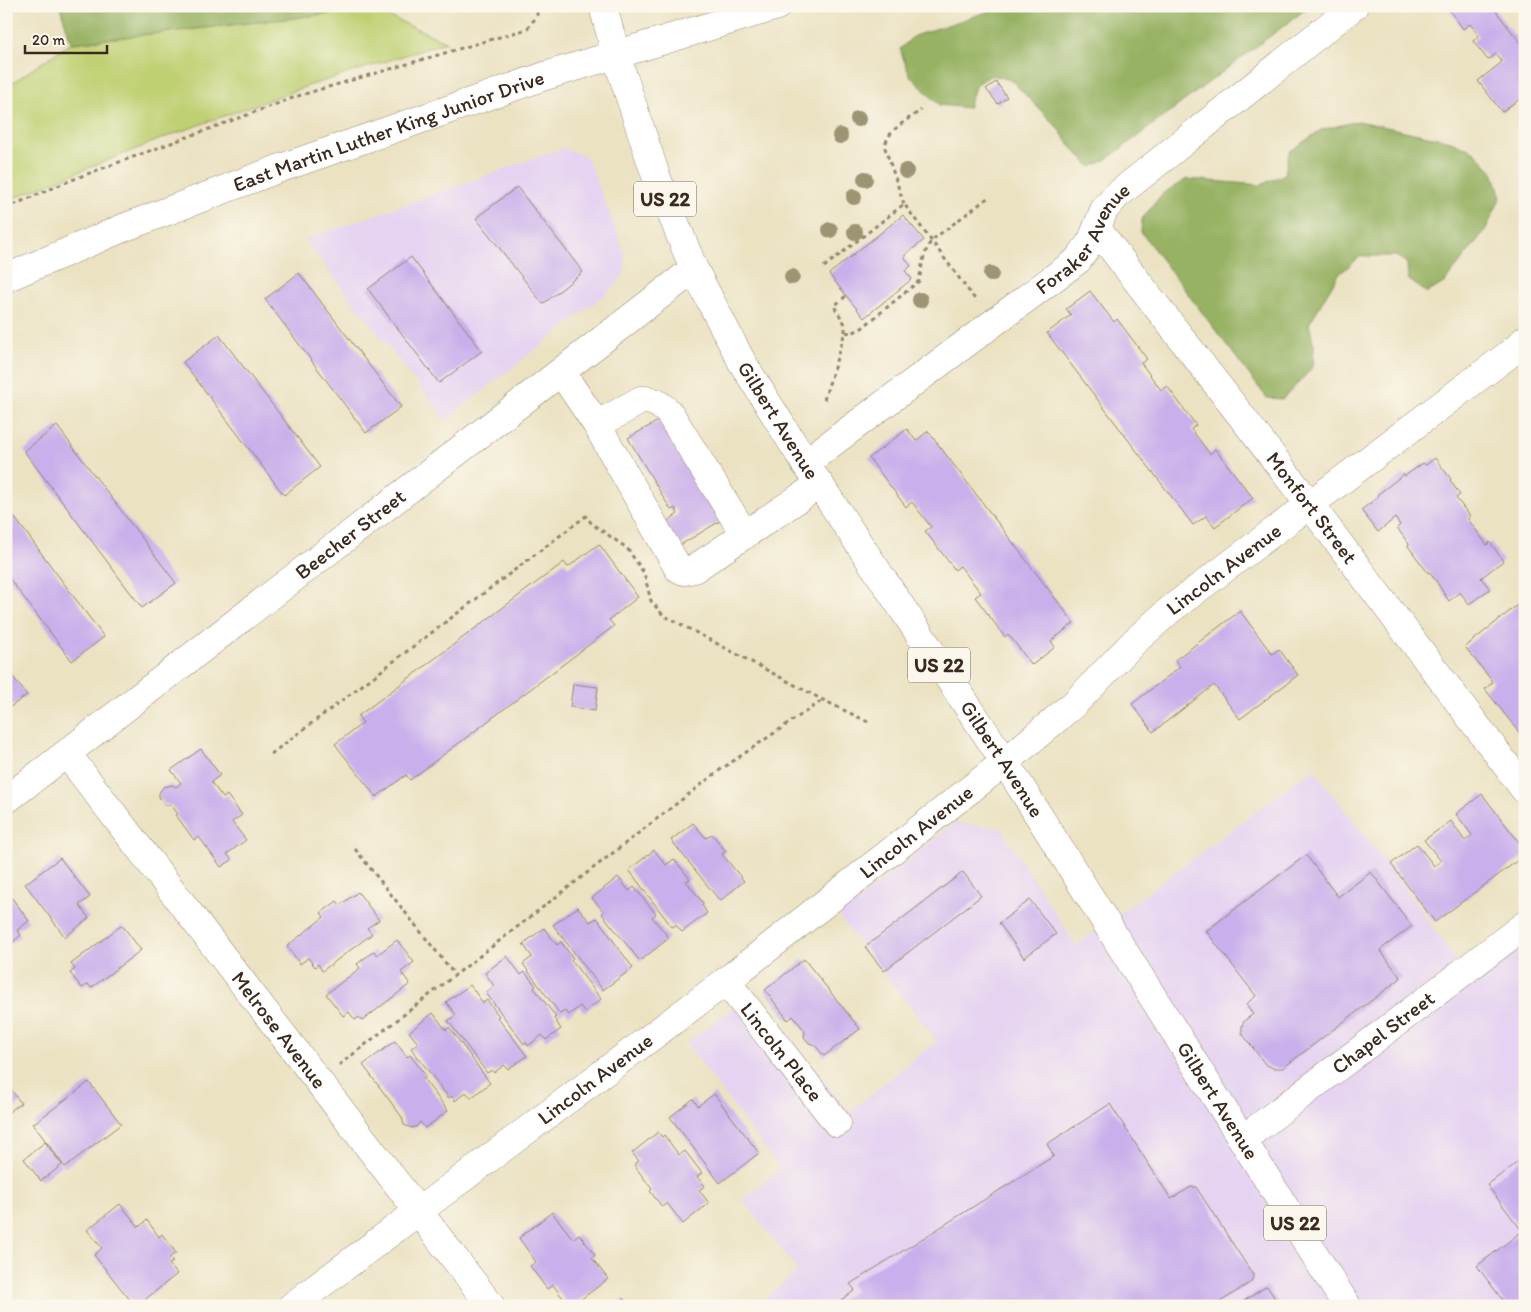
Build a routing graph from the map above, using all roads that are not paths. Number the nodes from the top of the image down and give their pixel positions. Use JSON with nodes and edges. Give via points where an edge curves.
{"nodes":[{"id":1,"x":604,"y":6,"type":"edge"},
{"id":2,"x":778,"y":6,"type":"edge"},
{"id":3,"x":1354,"y":6,"type":"edge"},
{"id":4,"x":616,"y":55,"type":"junction"},
{"id":5,"x":1097,"y":229,"type":"junction"},
{"id":6,"x":694,"y":269,"type":"junction"},
{"id":7,"x":6,"y":278,"type":"edge"},
{"id":8,"x":1525,"y":340,"type":"edge"},
{"id":9,"x":561,"y":372,"type":"junction"},
{"id":10,"x":597,"y":425,"type":"junction"},
{"id":11,"x":812,"y":474,"type":"junction"},
{"id":12,"x":1310,"y":505,"type":"junction"},
{"id":13,"x":745,"y":535,"type":"junction"},
{"id":14,"x":67,"y":754,"type":"junction"},
{"id":15,"x":1005,"y":762,"type":"junction"},
{"id":16,"x":1525,"y":790,"type":"edge"},
{"id":17,"x":6,"y":800,"type":"edge"},
{"id":18,"x":1525,"y":925,"type":"edge"},
{"id":19,"x":726,"y":981,"type":"junction"},
{"id":20,"x":837,"y":1123,"type":"dead end"},
{"id":21,"x":1243,"y":1140,"type":"junction"},
{"id":22,"x":419,"y":1211,"type":"junction"},
{"id":23,"x":292,"y":1306,"type":"edge"},
{"id":24,"x":491,"y":1306,"type":"edge"},
{"id":25,"x":1347,"y":1306,"type":"edge"}],
"edges":[{"from":1,"to":4,"type":"street","name":"Gilbert Avenue","number":"US 22"},
{"from":2,"to":4,"type":"street","name":"East Martin Luther King Junior Drive"},
{"from":3,"to":5,"type":"street","name":"Foraker Avenue","via":[[1117,195],[1104,210]]},
{"from":4,"to":6,"type":"street","name":"Gilbert Avenue","number":"US 22","via":[[656,176]]},
{"from":4,"to":7,"type":"street","name":"East Martin Luther King Junior Drive","via":[[278,169],[123,228]]},
{"from":5,"to":11,"type":"street","name":"Foraker Avenue","via":[[1078,260]]},
{"from":5,"to":12,"type":"street","name":"Monfort Street"},
{"from":6,"to":9,"type":"street","name":"Beecher Street"},
{"from":6,"to":11,"type":"street","name":"Gilbert Avenue","number":"US 22","via":[[742,362]]},
{"from":8,"to":12,"type":"street","name":"Lincoln Avenue"},
{"from":9,"to":10,"type":"street"},
{"from":9,"to":14,"type":"street","name":"Beecher Street"},
{"from":10,"to":13,"type":"street","via":[[641,400],[648,399],[664,407]]},
{"from":10,"to":13,"type":"street","name":"Foraker Avenue","via":[[678,568],[684,571],[694,568]]},
{"from":11,"to":13,"type":"street","name":"Foraker Avenue"},
{"from":11,"to":15,"type":"street","name":"Gilbert Avenue","number":"US 22"},
{"from":12,"to":15,"type":"street","name":"Lincoln Avenue","via":[[1172,609],[1134,642],[1074,704]]},
{"from":12,"to":16,"type":"street","name":"Monfort Street"},
{"from":14,"to":17,"type":"street","name":"Beecher Street"},
{"from":14,"to":22,"type":"street","name":"Melrose Avenue"},
{"from":15,"to":19,"type":"street","name":"Lincoln Avenue"},
{"from":15,"to":21,"type":"street","name":"Gilbert Avenue","number":"US 22"},
{"from":18,"to":21,"type":"street","name":"Chapel Street"},
{"from":19,"to":20,"type":"street","name":"Lincoln Place"},
{"from":19,"to":22,"type":"street","name":"Lincoln Avenue"},
{"from":21,"to":25,"type":"street","name":"Gilbert Avenue","number":"US 22"},
{"from":22,"to":23,"type":"street","name":"Lincoln Avenue"},
{"from":22,"to":24,"type":"street","name":"Melrose Avenue"}]}
